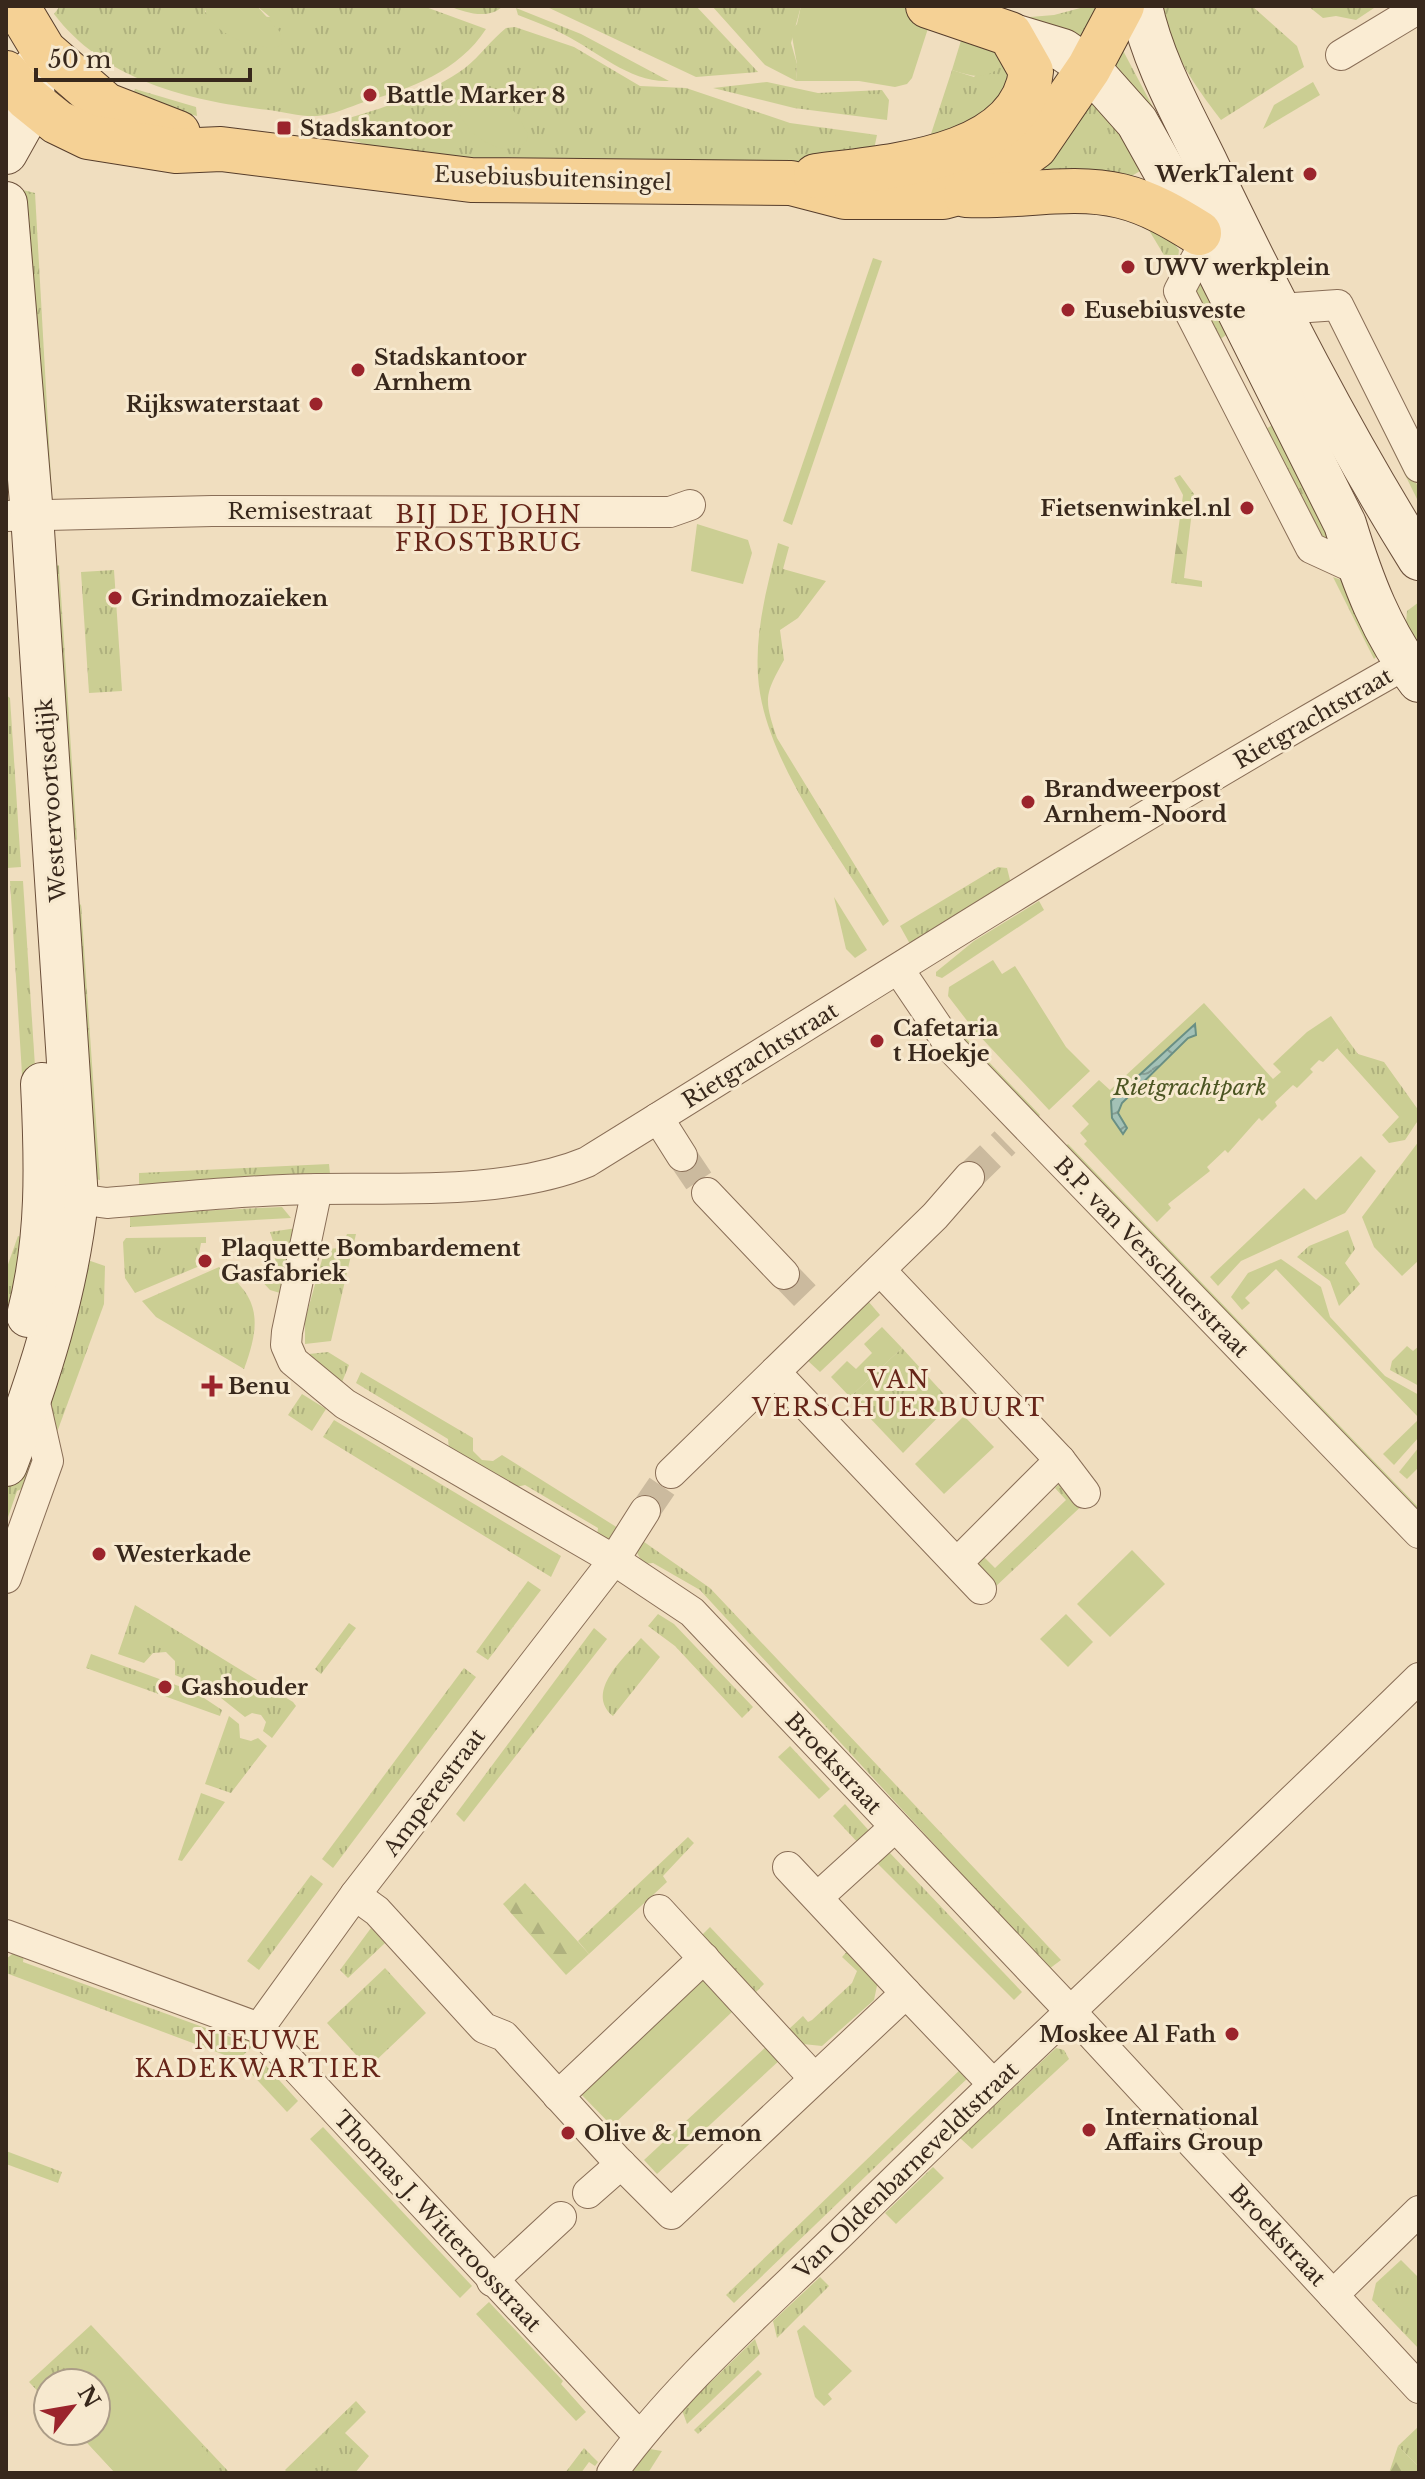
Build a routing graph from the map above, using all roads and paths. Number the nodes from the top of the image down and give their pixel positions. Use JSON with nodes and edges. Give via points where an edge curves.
{"nodes":[{"id":1,"x":1122,"y":6,"type":"edge"},
{"id":2,"x":1141,"y":6,"type":"edge"},
{"id":3,"x":931,"y":7,"type":"edge"},
{"id":4,"x":1419,"y":8,"type":"edge"},
{"id":5,"x":22,"y":16,"type":"edge"},
{"id":6,"x":1010,"y":34,"type":"junction"},
{"id":7,"x":1341,"y":55,"type":"dead end"},
{"id":8,"x":1089,"y":68,"type":"junction"},
{"id":9,"x":26,"y":87,"type":"edge"},
{"id":10,"x":97,"y":121,"type":"junction"},
{"id":11,"x":6,"y":153,"type":"edge"},
{"id":12,"x":6,"y":181,"type":"edge"},
{"id":13,"x":791,"y":183,"type":"junction"},
{"id":14,"x":959,"y":194,"type":"junction"},
{"id":15,"x":6,"y":203,"type":"edge"},
{"id":16,"x":1202,"y":238,"type":"junction"},
{"id":17,"x":1280,"y":309,"type":"junction"},
{"id":18,"x":1419,"y":467,"type":"edge"},
{"id":19,"x":690,"y":505,"type":"dead end"},
{"id":20,"x":15,"y":518,"type":"edge"},
{"id":21,"x":1419,"y":559,"type":"edge"},
{"id":22,"x":1419,"y":575,"type":"edge"},
{"id":23,"x":1377,"y":612,"type":"junction"},
{"id":24,"x":1412,"y":672,"type":"edge"},
{"id":25,"x":899,"y":970,"type":"junction"},
{"id":26,"x":658,"y":1118,"type":"junction"},
{"id":27,"x":682,"y":1156,"type":"tunnel mouth"},
{"id":28,"x":969,"y":1177,"type":"tunnel mouth"},
{"id":29,"x":62,"y":1189,"type":"junction"},
{"id":30,"x":317,"y":1189,"type":"junction"},
{"id":31,"x":707,"y":1193,"type":"tunnel mouth"},
{"id":32,"x":880,"y":1270,"type":"junction"},
{"id":33,"x":784,"y":1274,"type":"tunnel mouth"},
{"id":34,"x":19,"y":1313,"type":"edge"},
{"id":35,"x":775,"y":1372,"type":"junction"},
{"id":36,"x":20,"y":1390,"type":"edge"},
{"id":37,"x":1060,"y":1460,"type":"junction"},
{"id":38,"x":6,"y":1465,"type":"edge"},
{"id":39,"x":671,"y":1473,"type":"tunnel mouth"},
{"id":40,"x":1085,"y":1493,"type":"dead end"},
{"id":41,"x":645,"y":1511,"type":"tunnel mouth"},
{"id":42,"x":1419,"y":1533,"type":"edge"},
{"id":43,"x":614,"y":1560,"type":"junction"},
{"id":44,"x":957,"y":1563,"type":"junction"},
{"id":45,"x":6,"y":1578,"type":"edge"},
{"id":46,"x":981,"y":1589,"type":"dead end"},
{"id":47,"x":1419,"y":1678,"type":"edge"},
{"id":48,"x":895,"y":1827,"type":"junction"},
{"id":49,"x":788,"y":1867,"type":"dead end"},
{"id":50,"x":355,"y":1895,"type":"junction"},
{"id":51,"x":818,"y":1897,"type":"junction"},
{"id":52,"x":659,"y":1910,"type":"dead end"},
{"id":53,"x":6,"y":1935,"type":"edge"},
{"id":54,"x":704,"y":1958,"type":"junction"},
{"id":55,"x":906,"y":1993,"type":"junction"},
{"id":56,"x":1072,"y":2013,"type":"junction"},
{"id":57,"x":259,"y":2028,"type":"junction"},
{"id":58,"x":813,"y":2077,"type":"junction"},
{"id":59,"x":993,"y":2084,"type":"junction"},
{"id":60,"x":558,"y":2096,"type":"junction"},
{"id":61,"x":621,"y":2164,"type":"junction"},
{"id":62,"x":588,"y":2193,"type":"dead end"},
{"id":63,"x":1419,"y":2211,"type":"edge"},
{"id":64,"x":561,"y":2217,"type":"dead end"},
{"id":65,"x":492,"y":2281,"type":"junction"},
{"id":66,"x":1333,"y":2295,"type":"junction"},
{"id":67,"x":1419,"y":2388,"type":"edge"},
{"id":68,"x":639,"y":2436,"type":"junction"},
{"id":69,"x":612,"y":2473,"type":"edge"}],
"edges":[{"from":1,"to":8,"type":"main road","name":"Eusebiusbuitensingel"},
{"from":2,"to":17,"type":"main road","via":[[1159,62]]},
{"from":3,"to":6,"type":"main road"},
{"from":4,"to":7,"type":"street"},
{"from":5,"to":9,"type":"main road","name":"Eusebiusbuitensingel"},
{"from":6,"to":8,"type":"main road","via":[[1063,50]]},
{"from":6,"to":13,"type":"main road","name":"Eusebiusbuitensingel","via":[[1027,59],[1030,82],[1013,113],[985,136],[931,157]]},
{"from":8,"to":14,"type":"main road","name":"Eusebiusbuitensingel","via":[[1035,147],[980,187]]},
{"from":8,"to":16,"type":"main road","via":[[1137,122]]},
{"from":9,"to":10,"type":"main road","name":"Eusebiusbuitensingel","via":[[57,122]]},
{"from":9,"to":11,"type":"main road"},
{"from":10,"to":12,"type":"main road","via":[[52,141],[13,169]]},
{"from":10,"to":13,"type":"main road","name":"Eusebiusbuitensingel","via":[[176,151],[221,149],[471,180]]},
{"from":13,"to":14,"type":"main road","name":"Eusebiusbuitensingel","via":[[845,197]]},
{"from":14,"to":16,"type":"main road","via":[[1092,191],[1120,196],[1165,212]]},
{"from":15,"to":20,"type":"main road","name":"Westervoortsedijk"},
{"from":16,"to":23,"type":"main road","via":[[1345,524]]},
{"from":17,"to":18,"type":"street","via":[[1338,305]]},
{"from":17,"to":21,"type":"main road","via":[[1378,496]]},
{"from":19,"to":20,"type":"street","name":"Remisestraat","via":[[670,512],[212,511]]},
{"from":20,"to":29,"type":"main road","name":"Westervoortsedijk"},
{"from":22,"to":23,"type":"main road","via":[[1401,577],[1386,588]]},
{"from":23,"to":24,"type":"main road"},
{"from":24,"to":25,"type":"street","name":"Rietgrachtstraat","via":[[1150,812]]},
{"from":25,"to":26,"type":"street","name":"Rietgrachtstraat"},
{"from":25,"to":42,"type":"street","name":"B.P. van Verschuerstraat","via":[[1014,1133]]},
{"from":26,"to":27,"type":"street"},
{"from":26,"to":30,"type":"street","name":"Rietgrachtstraat","via":[[587,1162],[542,1177]]},
{"from":28,"to":32,"type":"street"},
{"from":29,"to":30,"type":"street","name":"Rietgrachtstraat","via":[[107,1203]]},
{"from":29,"to":34,"type":"main road","name":"Westervoortsedijk"},
{"from":29,"to":36,"type":"main road","name":"Westervoortsedijk","via":[[72,1247]]},
{"from":30,"to":43,"type":"street","name":"Broekstraat","via":[[287,1332],[293,1361],[345,1404]]},
{"from":31,"to":33,"type":"street"},
{"from":32,"to":35,"type":"street","via":[[821,1312]]},
{"from":32,"to":37,"type":"street"},
{"from":34,"to":36,"type":"main road","name":"Westervoortsedijk"},
{"from":35,"to":39,"type":"street"},
{"from":35,"to":44,"type":"street"},
{"from":36,"to":38,"type":"main road","name":"Westervoortsedijk"},
{"from":36,"to":45,"type":"street","name":"Westervoortsedijk","via":[[48,1461]]},
{"from":37,"to":40,"type":"street"},
{"from":37,"to":44,"type":"street"},
{"from":41,"to":43,"type":"street","name":"Ampèrestraat"},
{"from":43,"to":48,"type":"street","name":"Broekstraat","via":[[692,1612]]},
{"from":43,"to":50,"type":"street","name":"Ampèrestraat"},
{"from":44,"to":46,"type":"street"},
{"from":47,"to":56,"type":"street","name":"Van Oldenbarneveldtstraat"},
{"from":48,"to":51,"type":"street"},
{"from":48,"to":56,"type":"street","name":"Broekstraat"},
{"from":49,"to":51,"type":"street"},
{"from":50,"to":57,"type":"street","name":"Ampèrestraat"},
{"from":50,"to":60,"type":"street","via":[[377,1911],[484,2028],[504,2036]]},
{"from":51,"to":55,"type":"street"},
{"from":52,"to":54,"type":"street"},
{"from":53,"to":57,"type":"street","name":"Thomas J. Witteroosstraat"},
{"from":54,"to":58,"type":"street"},
{"from":54,"to":60,"type":"street"},
{"from":55,"to":58,"type":"street"},
{"from":55,"to":59,"type":"street"},
{"from":56,"to":59,"type":"street","name":"Van Oldenbarneveldtstraat"},
{"from":56,"to":66,"type":"street","name":"Broekstraat"},
{"from":57,"to":65,"type":"street","name":"Thomas J. Witteroosstraat"},
{"from":58,"to":61,"type":"street","via":[[671,2214]]},
{"from":59,"to":68,"type":"street","name":"Van Oldenbarneveldtstraat"},
{"from":60,"to":61,"type":"street"},
{"from":61,"to":62,"type":"street"},
{"from":63,"to":66,"type":"street"},
{"from":64,"to":65,"type":"street"},
{"from":65,"to":68,"type":"street","name":"Thomas J. Witteroosstraat"},
{"from":66,"to":67,"type":"street","name":"Broekstraat"},
{"from":68,"to":69,"type":"street","name":"Van Oldenbarneveldtstraat"}]}
